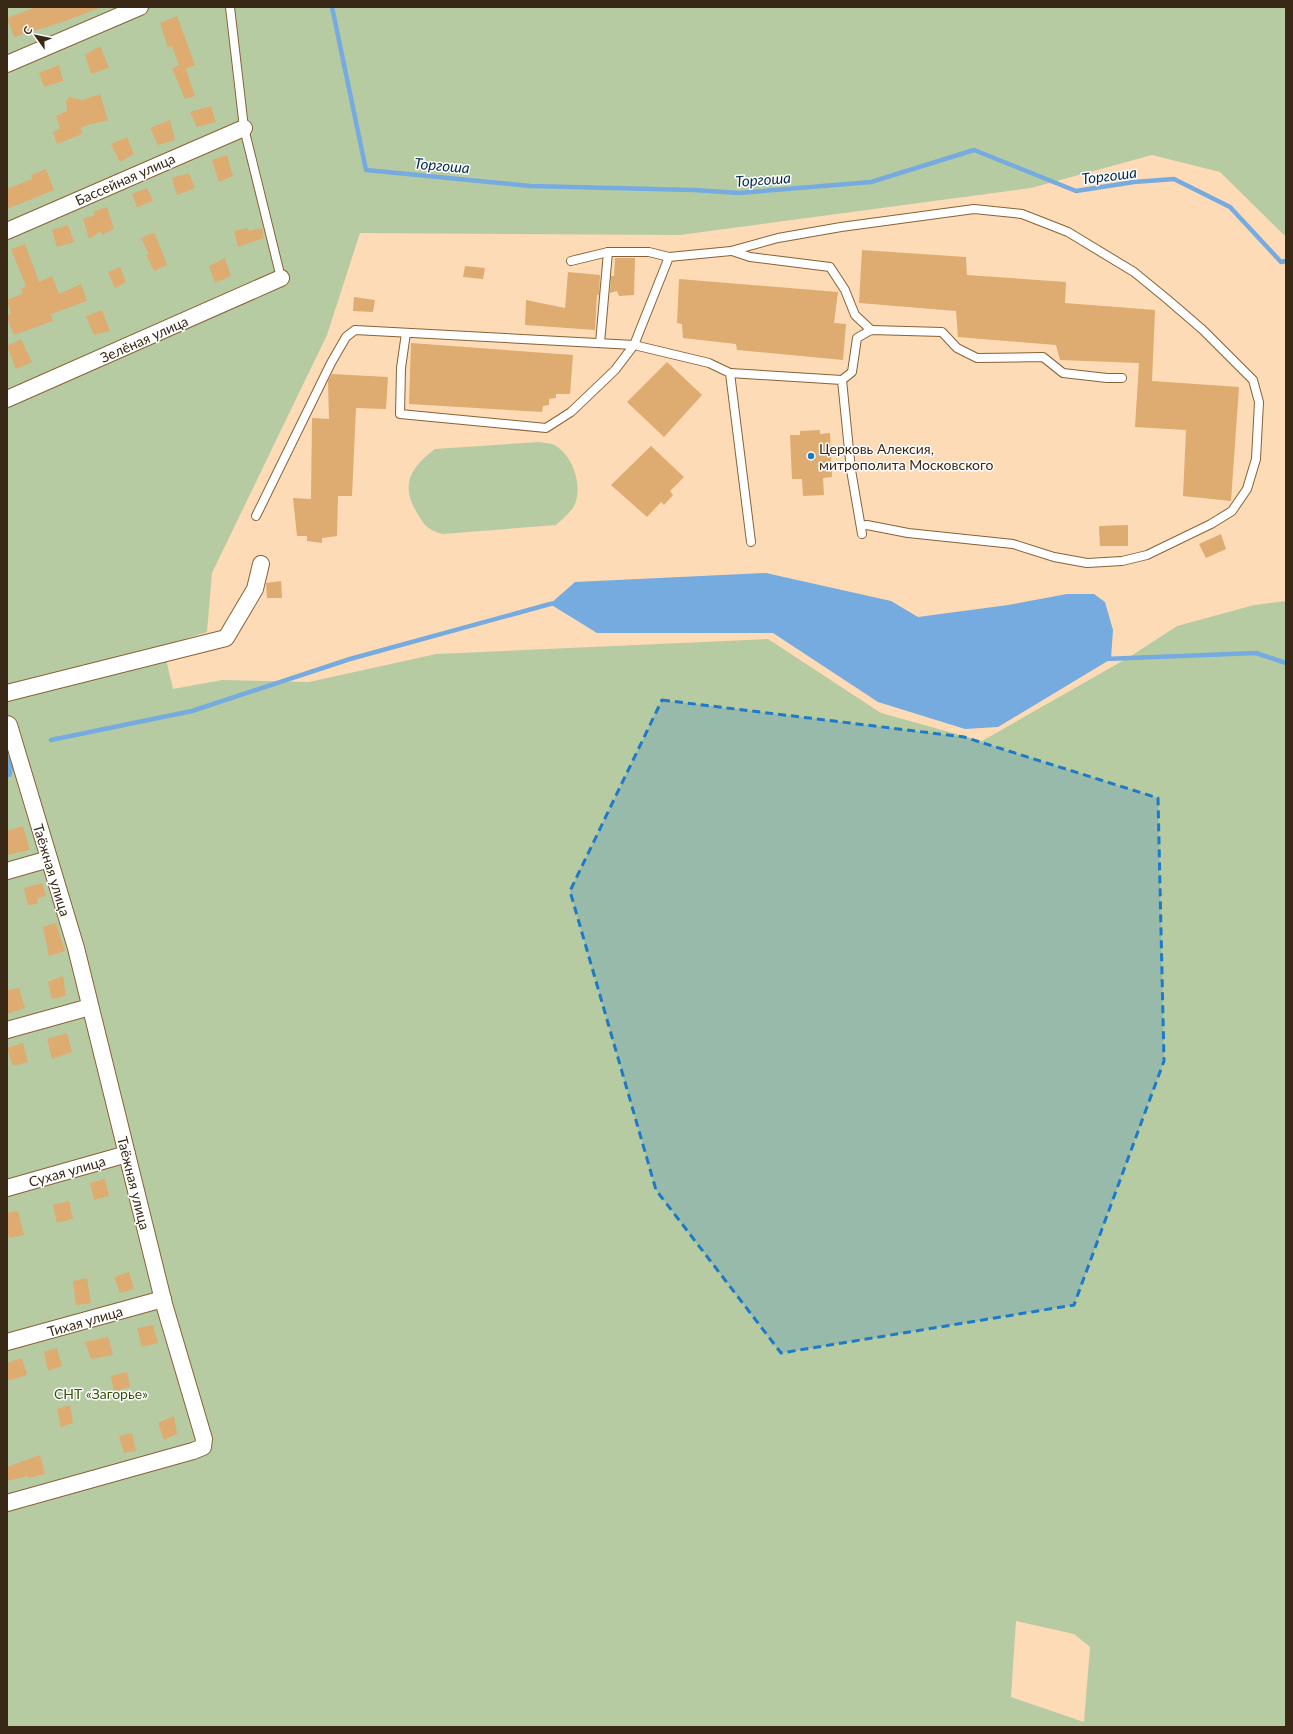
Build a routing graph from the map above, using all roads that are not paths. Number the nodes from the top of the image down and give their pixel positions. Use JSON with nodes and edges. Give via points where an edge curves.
{"nodes":[{"id":1,"x":140,"y":7,"type":"edge"},
{"id":2,"x":230,"y":7,"type":"edge"},
{"id":3,"x":7,"y":64,"type":"edge"},
{"id":4,"x":244,"y":128,"type":"junction"},
{"id":5,"x":7,"y":231,"type":"edge"},
{"id":6,"x":731,"y":251,"type":"junction"},
{"id":7,"x":608,"y":252,"type":"junction"},
{"id":8,"x":669,"y":257,"type":"junction"},
{"id":9,"x":571,"y":261,"type":"dead end"},
{"id":10,"x":281,"y":278,"type":"joint"},
{"id":11,"x":871,"y":330,"type":"junction"},
{"id":12,"x":406,"y":333,"type":"junction"},
{"id":13,"x":600,"y":343,"type":"junction"},
{"id":14,"x":634,"y":345,"type":"junction"},
{"id":15,"x":730,"y":373,"type":"junction"},
{"id":16,"x":1122,"y":378,"type":"dead end"},
{"id":17,"x":842,"y":380,"type":"junction"},
{"id":18,"x":7,"y":399,"type":"edge"},
{"id":19,"x":256,"y":516,"type":"dead end"},
{"id":20,"x":751,"y":542,"type":"dead end"},
{"id":21,"x":261,"y":564,"type":"dead end"},
{"id":22,"x":7,"y":693,"type":"edge"},
{"id":23,"x":7,"y":724,"type":"edge"},
{"id":24,"x":49,"y":859,"type":"junction"},
{"id":25,"x":7,"y":871,"type":"edge"},
{"id":26,"x":90,"y":1007,"type":"junction"},
{"id":27,"x":7,"y":1030,"type":"edge"},
{"id":28,"x":127,"y":1154,"type":"junction"},
{"id":29,"x":7,"y":1188,"type":"edge"},
{"id":30,"x":163,"y":1299,"type":"junction"},
{"id":31,"x":7,"y":1342,"type":"edge"},
{"id":32,"x":7,"y":1502,"type":"edge"}],
"edges":[{"from":1,"to":3,"type":"street"},
{"from":2,"to":4,"type":"lane"},
{"from":4,"to":5,"type":"street","name":"Бассейная улица"},
{"from":4,"to":10,"type":"lane"},
{"from":6,"to":8,"type":"lane"},
{"from":6,"to":11,"type":"lane","via":[[750,257],[830,267],[845,290],[855,315]]},
{"from":6,"to":17,"type":"lane","via":[[778,238],[974,209],[1022,214],[1068,232],[1134,272],[1203,330],[1253,380],[1260,402],[1256,459],[1248,489],[1232,511],[1147,555],[1122,561],[1087,563],[1013,544],[908,533],[867,525],[862,530],[851,470]]},
{"from":7,"to":8,"type":"lane","via":[[649,252]]},
{"from":7,"to":9,"type":"lane"},
{"from":7,"to":13,"type":"lane"},
{"from":8,"to":14,"type":"lane"},
{"from":10,"to":18,"type":"street","name":"Зелёная улица"},
{"from":11,"to":16,"type":"lane","via":[[942,332],[957,348],[977,358],[1042,357],[1063,373]]},
{"from":11,"to":17,"type":"lane","via":[[857,338],[852,372]]},
{"from":12,"to":13,"type":"lane"},
{"from":12,"to":14,"type":"lane","via":[[401,368],[400,414],[546,428],[571,412],[615,370]]},
{"from":12,"to":19,"type":"lane","via":[[355,330],[346,337],[330,364]]},
{"from":13,"to":14,"type":"lane"},
{"from":14,"to":15,"type":"lane","via":[[709,363]]},
{"from":15,"to":17,"type":"lane"},
{"from":15,"to":20,"type":"lane"},
{"from":21,"to":22,"type":"street","via":[[256,589],[226,638]]},
{"from":23,"to":24,"type":"street","name":"Таёжная улица"},
{"from":24,"to":25,"type":"street"},
{"from":24,"to":26,"type":"street","name":"Таёжная улица","via":[[76,948]]},
{"from":26,"to":27,"type":"street"},
{"from":26,"to":28,"type":"street","name":"Таёжная улица"},
{"from":28,"to":29,"type":"street","name":"Сухая улица"},
{"from":28,"to":30,"type":"street","name":"Таёжная улица"},
{"from":30,"to":31,"type":"street","name":"Тихая улица"},
{"from":30,"to":32,"type":"street","name":"Таёжная улица","via":[[204,1439],[203,1447]]}]}
